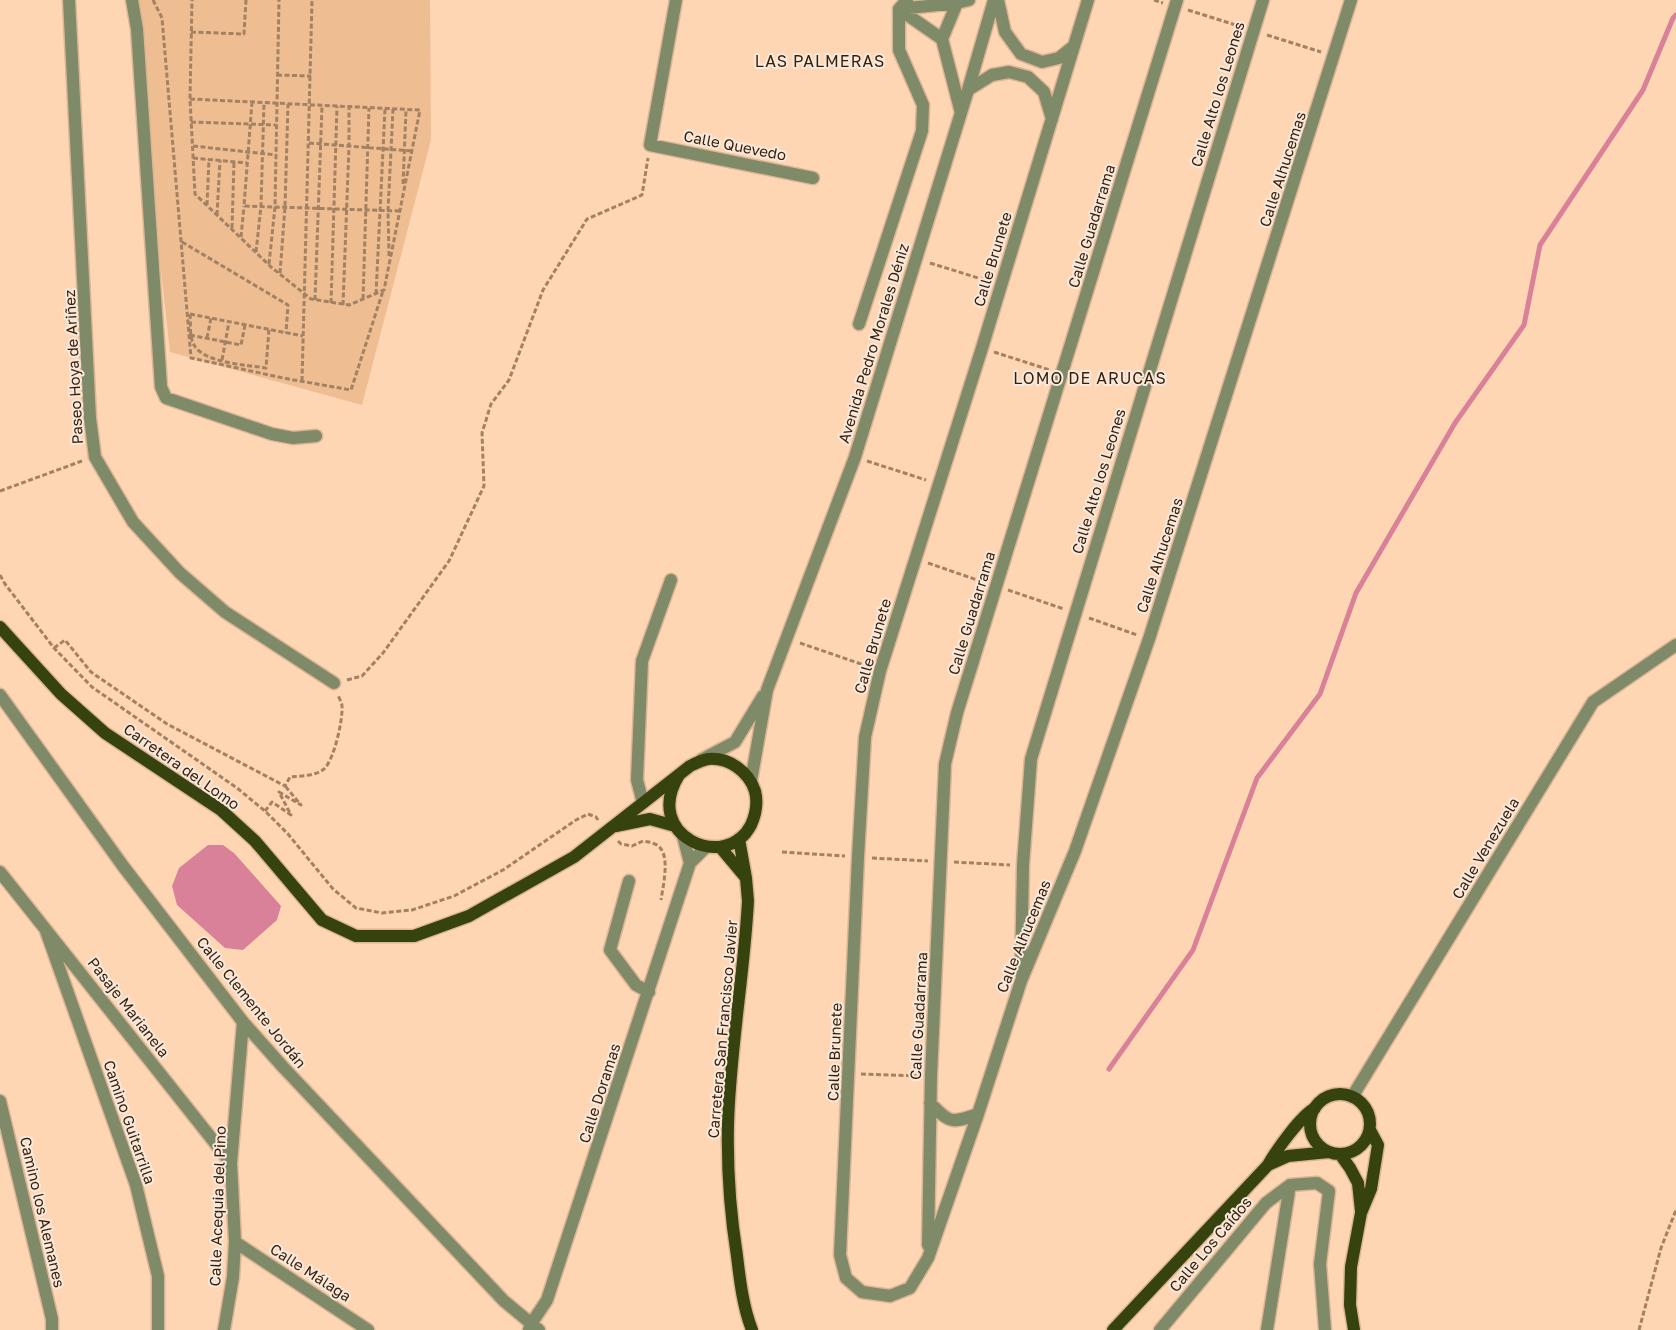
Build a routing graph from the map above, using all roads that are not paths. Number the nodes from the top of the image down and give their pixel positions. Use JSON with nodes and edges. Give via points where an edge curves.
{"nodes":[{"id":1,"x":69,"y":0,"type":"edge"},
{"id":2,"x":132,"y":0,"type":"edge"},
{"id":3,"x":676,"y":0,"type":"edge"},
{"id":4,"x":996,"y":0,"type":"edge"},
{"id":5,"x":1088,"y":0,"type":"edge"},
{"id":6,"x":1177,"y":0,"type":"edge"},
{"id":7,"x":1263,"y":0,"type":"edge"},
{"id":8,"x":1351,"y":0,"type":"edge"},
{"id":9,"x":962,"y":1,"type":"edge"},
{"id":10,"x":903,"y":5,"type":"edge"},
{"id":11,"x":942,"y":40,"type":"junction"},
{"id":12,"x":1074,"y":46,"type":"junction"},
{"id":13,"x":968,"y":90,"type":"junction"},
{"id":14,"x":961,"y":113,"type":"junction"},
{"id":15,"x":1052,"y":119,"type":"junction"},
{"id":16,"x":813,"y":178,"type":"dead end"},
{"id":17,"x":859,"y":324,"type":"dead end"},
{"id":18,"x":316,"y":436,"type":"dead end"},
{"id":19,"x":671,"y":580,"type":"dead end"},
{"id":20,"x":0,"y":627,"type":"edge"},
{"id":21,"x":1676,"y":645,"type":"edge"},
{"id":22,"x":334,"y":683,"type":"road end"},
{"id":23,"x":767,"y":690,"type":"junction"},
{"id":24,"x":0,"y":695,"type":"edge"},
{"id":25,"x":690,"y":766,"type":"junction"},
{"id":26,"x":679,"y":774,"type":"junction"},
{"id":27,"x":751,"y":781,"type":"junction"},
{"id":28,"x":643,"y":803,"type":"junction"},
{"id":29,"x":675,"y":826,"type":"junction"},
{"id":30,"x":611,"y":829,"type":"junction"},
{"id":31,"x":683,"y":836,"type":"junction"},
{"id":32,"x":739,"y":839,"type":"junction"},
{"id":33,"x":706,"y":847,"type":"junction"},
{"id":34,"x":720,"y":847,"type":"junction"},
{"id":35,"x":690,"y":863,"type":"junction"},
{"id":36,"x":0,"y":872,"type":"edge"},
{"id":37,"x":746,"y":878,"type":"junction"},
{"id":38,"x":629,"y":881,"type":"dead end"},
{"id":39,"x":46,"y":931,"type":"junction"},
{"id":40,"x":1021,"y":981,"type":"junction"},
{"id":41,"x":649,"y":992,"type":"junction"},
{"id":42,"x":243,"y":1022,"type":"junction"},
{"id":43,"x":1352,"y":1096,"type":"junction"},
{"id":44,"x":0,"y":1101,"type":"edge"},
{"id":45,"x":930,"y":1103,"type":"junction"},
{"id":46,"x":1315,"y":1108,"type":"junction"},
{"id":47,"x":978,"y":1114,"type":"junction"},
{"id":48,"x":1370,"y":1130,"type":"junction"},
{"id":49,"x":1335,"y":1153,"type":"junction"},
{"id":50,"x":231,"y":1163,"type":"junction"},
{"id":51,"x":1268,"y":1165,"type":"junction"},
{"id":52,"x":1290,"y":1185,"type":"junction"},
{"id":53,"x":1361,"y":1213,"type":"junction"},
{"id":54,"x":235,"y":1242,"type":"junction"},
{"id":55,"x":928,"y":1258,"type":"junction"},
{"id":56,"x":890,"y":1296,"type":"joint"},
{"id":57,"x":352,"y":1325,"type":"edge"},
{"id":58,"x":533,"y":1328,"type":"edge"},
{"id":59,"x":52,"y":1330,"type":"edge"},
{"id":60,"x":158,"y":1330,"type":"edge"},
{"id":61,"x":224,"y":1330,"type":"edge"},
{"id":62,"x":368,"y":1330,"type":"edge"},
{"id":63,"x":752,"y":1330,"type":"edge"},
{"id":64,"x":1113,"y":1330,"type":"edge"},
{"id":65,"x":1160,"y":1330,"type":"edge"},
{"id":66,"x":1267,"y":1330,"type":"edge"},
{"id":67,"x":1325,"y":1330,"type":"edge"},
{"id":68,"x":1354,"y":1330,"type":"edge"}],
"edges":[{"from":1,"to":22,"type":"street","name":"Paseo Hoya de Ariñez","via":[[90,418],[95,457],[133,522],[180,573],[225,612]]},
{"from":2,"to":18,"type":"street","via":[[138,28],[161,387],[166,398],[272,434],[293,438]]},
{"from":3,"to":16,"type":"street","name":"Calle Quevedo","via":[[650,145]]},
{"from":4,"to":12,"type":"street","via":[[1006,32],[1021,54],[1042,62],[1059,58]]},
{"from":4,"to":13,"type":"street","name":"Avenida Pedro Morales Déniz"},
{"from":5,"to":12,"type":"street","name":"Calle Brunete"},
{"from":6,"to":45,"type":"street","name":"Calle Guadarrama","via":[[957,713],[945,764]]},
{"from":7,"to":40,"type":"street","name":"Calle Alto los Leones","via":[[1031,759],[1023,865]]},
{"from":8,"to":40,"type":"street","name":"Calle Alhucemas","via":[[1149,639],[1075,851]]},
{"from":9,"to":10,"type":"street"},
{"from":9,"to":11,"type":"street"},
{"from":10,"to":11,"type":"street"},
{"from":10,"to":17,"type":"street","via":[[899,50],[923,105],[922,131]]},
{"from":11,"to":14,"type":"street"},
{"from":12,"to":15,"type":"street","name":"Calle Brunete"},
{"from":13,"to":14,"type":"street","name":"Avenida Pedro Morales Déniz"},
{"from":13,"to":15,"type":"street","via":[[992,75],[1009,72],[1028,77],[1044,92]]},
{"from":14,"to":23,"type":"street","name":"Avenida Pedro Morales Déniz","via":[[855,457]]},
{"from":15,"to":56,"type":"street","name":"Calle Brunete","via":[[880,671],[865,737],[840,1255],[846,1278],[862,1292]]},
{"from":19,"to":28,"type":"street","via":[[642,661],[637,780]]},
{"from":20,"to":30,"type":"main road","name":"Carretera del Lomo","via":[[61,694],[105,733],[221,810],[255,841],[322,920],[356,936],[414,936],[469,916],[574,857]]},
{"from":21,"to":43,"type":"street","name":"Calle Venezuela","via":[[1593,702]]},
{"from":23,"to":25,"type":"street","via":[[735,742]]},
{"from":23,"to":27,"type":"street"},
{"from":24,"to":42,"type":"street","name":"Calle Clemente Jordán","via":[[123,866]]},
{"from":25,"to":26,"type":"main road"},
{"from":25,"to":27,"type":"main road","via":[[710,759],[723,760],[742,770]]},
{"from":26,"to":28,"type":"main road","name":"Carretera del Lomo"},
{"from":26,"to":29,"type":"main road","via":[[669,799]]},
{"from":27,"to":32,"type":"main road","via":[[757,806],[748,830]]},
{"from":28,"to":30,"type":"main road","name":"Carretera del Lomo"},
{"from":29,"to":30,"type":"main road","via":[[650,819]]},
{"from":29,"to":31,"type":"main road"},
{"from":31,"to":33,"type":"main road"},
{"from":31,"to":35,"type":"street"},
{"from":32,"to":34,"type":"main road"},
{"from":32,"to":37,"type":"main road","name":"Carretera San Francisco Javier"},
{"from":33,"to":34,"type":"main road"},
{"from":33,"to":35,"type":"street"},
{"from":34,"to":37,"type":"main road"},
{"from":35,"to":41,"type":"street","name":"Calle Doramas"},
{"from":36,"to":39,"type":"street","name":"Pasaje Marianela"},
{"from":37,"to":63,"type":"main road","name":"Carretera San Francisco Javier","via":[[747,921],[733,1050],[728,1159],[732,1228]]},
{"from":38,"to":41,"type":"street","via":[[610,950],[636,985]]},
{"from":39,"to":50,"type":"street","name":"Pasaje Marianela"},
{"from":39,"to":60,"type":"street","name":"Camino Guitarrilla","via":[[136,1185],[158,1276]]},
{"from":40,"to":47,"type":"street","name":"Calle Alhucemas"},
{"from":41,"to":58,"type":"street","name":"Calle Doramas","via":[[547,1300]]},
{"from":42,"to":50,"type":"street","name":"Calle Acequia del Pino"},
{"from":42,"to":58,"type":"street","name":"Calle Clemente Jordán","via":[[283,1068]]},
{"from":43,"to":46,"type":"main road","via":[[1331,1096]]},
{"from":43,"to":48,"type":"main road","via":[[1367,1110]]},
{"from":44,"to":59,"type":"street","name":"Camino los Alemanes"},
{"from":45,"to":47,"type":"street","via":[[946,1119],[959,1121]]},
{"from":45,"to":55,"type":"street","name":"Calle Guadarrama"},
{"from":46,"to":49,"type":"main road","via":[[1311,1118],[1314,1138],[1320,1146]]},
{"from":46,"to":51,"type":"main road","via":[[1306,1113]]},
{"from":47,"to":55,"type":"street","name":"Calle Alhucemas"},
{"from":48,"to":49,"type":"main road","via":[[1359,1148]]},
{"from":48,"to":53,"type":"main road","via":[[1378,1145],[1372,1189]]},
{"from":49,"to":51,"type":"main road","via":[[1288,1156]]},
{"from":49,"to":53,"type":"main road","via":[[1350,1168],[1358,1183]]},
{"from":50,"to":54,"type":"street","name":"Calle Acequia del Pino"},
{"from":51,"to":64,"type":"main road"},
{"from":52,"to":65,"type":"street","name":"Calle Los Caídos","via":[[1266,1203]]},
{"from":52,"to":66,"type":"street"},
{"from":52,"to":67,"type":"street","via":[[1317,1183],[1329,1191],[1320,1264]]},
{"from":53,"to":68,"type":"main road","via":[[1351,1267],[1350,1305]]},
{"from":54,"to":57,"type":"street","name":"Calle Málaga"},
{"from":54,"to":61,"type":"street","name":"Calle Acequia del Pino"},
{"from":55,"to":56,"type":"street","name":"Calle Alhucemas","via":[[910,1288]]},
{"from":57,"to":62,"type":"street","name":"Calle Málaga"}]}
